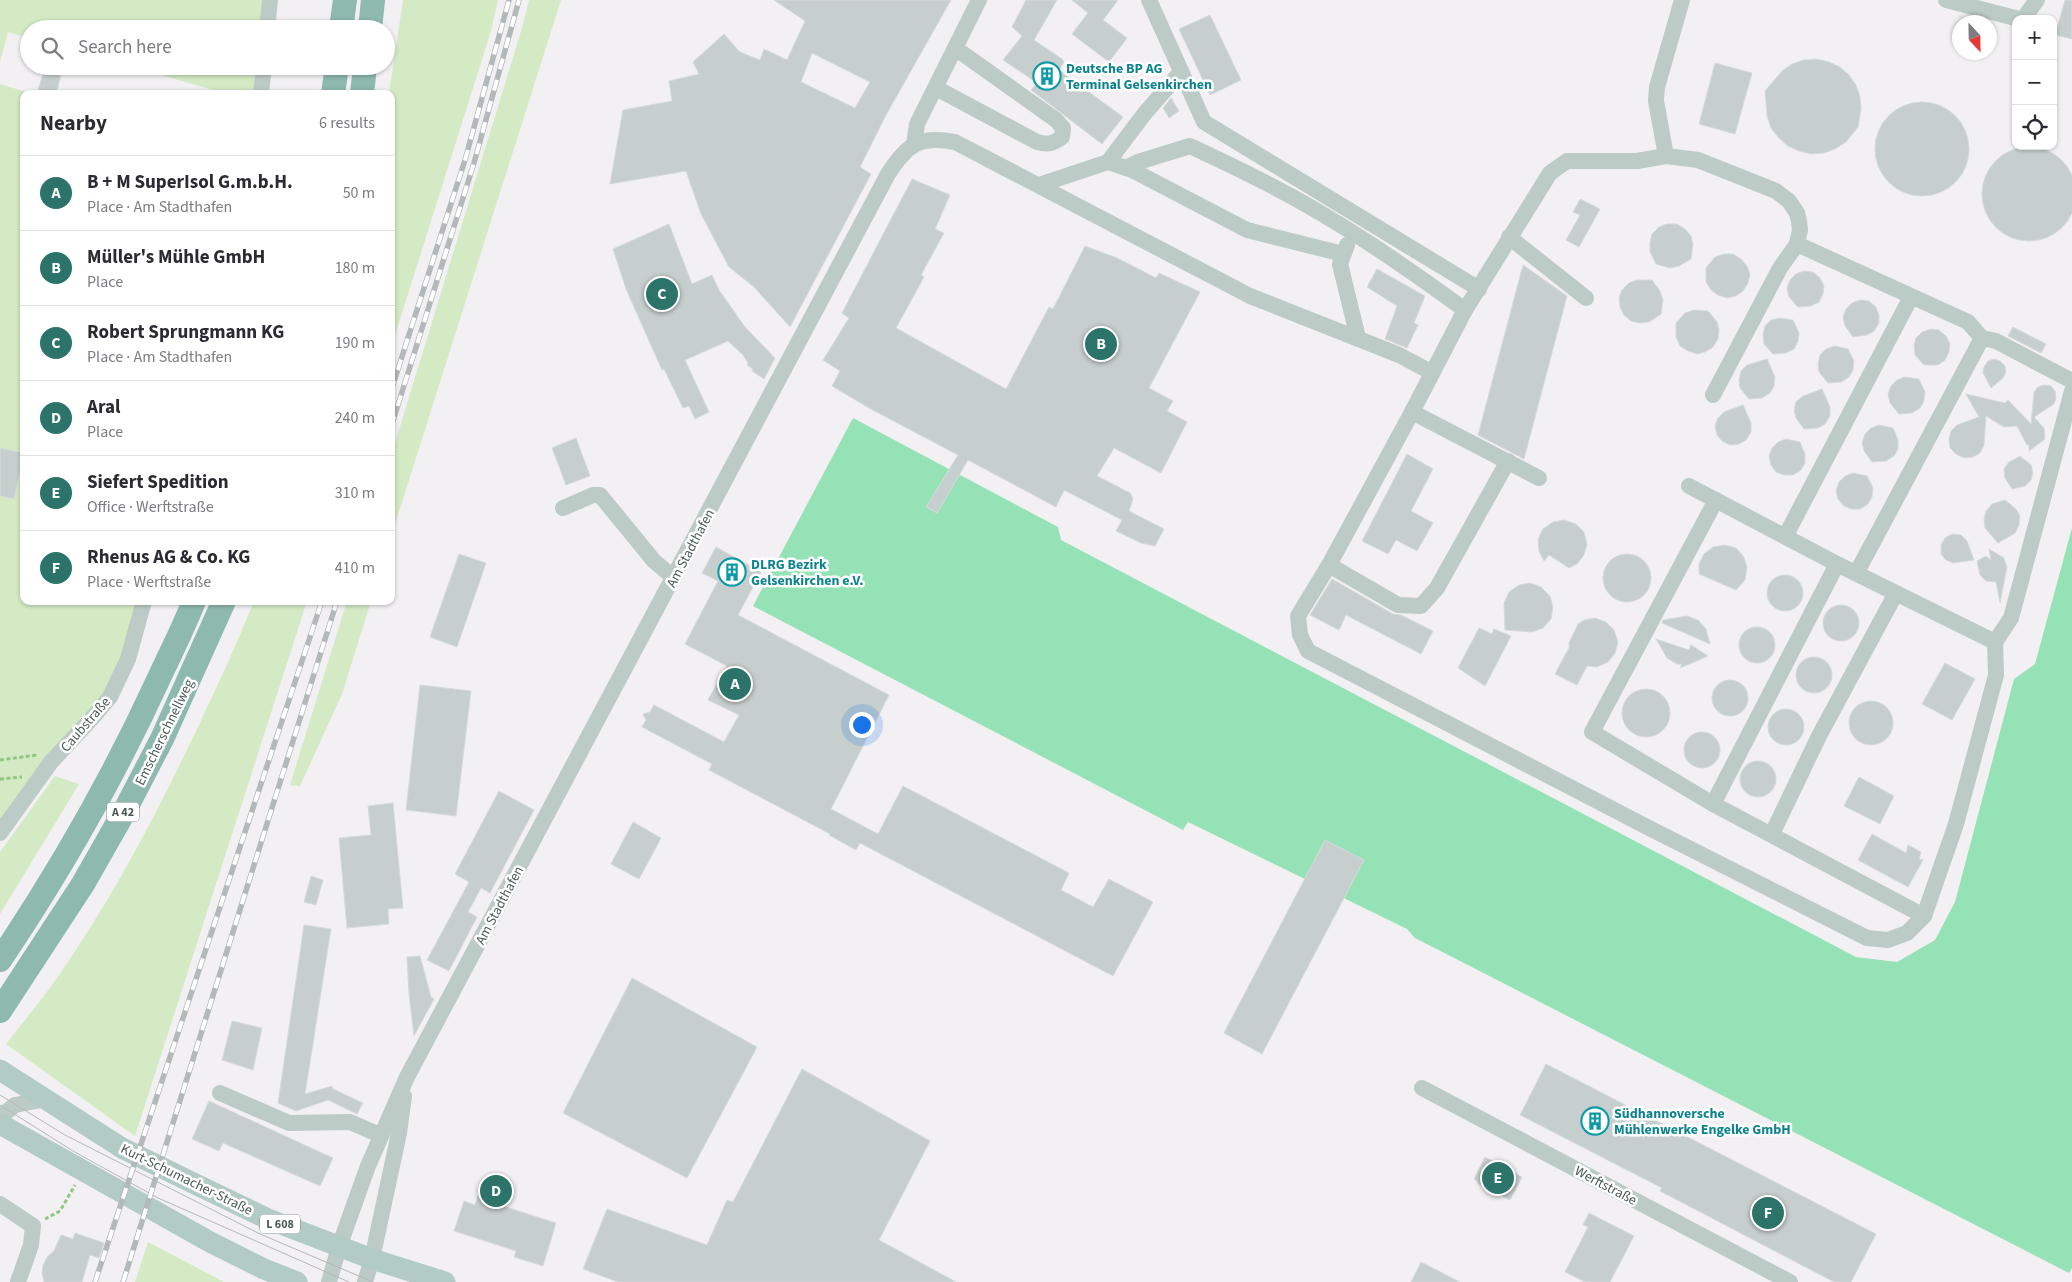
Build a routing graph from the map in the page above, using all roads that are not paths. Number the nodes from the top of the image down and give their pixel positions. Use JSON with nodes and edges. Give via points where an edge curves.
{"nodes":[{"id":1,"x":270,"y":0,"type":"edge"},
{"id":2,"x":345,"y":0,"type":"edge"},
{"id":3,"x":373,"y":0,"type":"edge"},
{"id":4,"x":979,"y":0,"type":"edge"},
{"id":5,"x":1149,"y":0,"type":"edge"},
{"id":6,"x":1682,"y":0,"type":"edge"},
{"id":7,"x":1946,"y":0,"type":"edge"},
{"id":8,"x":2037,"y":0,"type":"edge"},
{"id":9,"x":2026,"y":15,"type":"edge"},
{"id":10,"x":2012,"y":17,"type":"edge"},
{"id":11,"x":268,"y":20,"type":"edge"},
{"id":12,"x":343,"y":20,"type":"edge"},
{"id":13,"x":371,"y":20,"type":"edge"},
{"id":14,"x":955,"y":48,"type":"junction"},
{"id":15,"x":1180,"y":73,"type":"junction"},
{"id":16,"x":263,"y":75,"type":"edge"},
{"id":17,"x":336,"y":75,"type":"edge"},
{"id":18,"x":365,"y":75,"type":"edge"},
{"id":19,"x":936,"y":88,"type":"junction"},
{"id":20,"x":261,"y":90,"type":"edge"},
{"id":21,"x":334,"y":90,"type":"edge"},
{"id":22,"x":363,"y":90,"type":"edge"},
{"id":23,"x":914,"y":145,"type":"junction"},
{"id":24,"x":1666,"y":156,"type":"junction"},
{"id":25,"x":1108,"y":162,"type":"junction"},
{"id":26,"x":1126,"y":168,"type":"junction"},
{"id":27,"x":1039,"y":185,"type":"junction"},
{"id":28,"x":1352,"y":234,"type":"junction"},
{"id":29,"x":1509,"y":237,"type":"junction"},
{"id":30,"x":1797,"y":244,"type":"junction"},
{"id":31,"x":1342,"y":254,"type":"junction"},
{"id":32,"x":1479,"y":289,"type":"junction"},
{"id":33,"x":1911,"y":297,"type":"junction"},
{"id":34,"x":1586,"y":298,"type":"dead end"},
{"id":35,"x":1465,"y":310,"type":"junction"},
{"id":36,"x":1358,"y":338,"type":"junction"},
{"id":37,"x":1982,"y":338,"type":"junction"},
{"id":38,"x":1431,"y":372,"type":"junction"},
{"id":39,"x":2072,"y":381,"type":"edge"},
{"id":40,"x":2072,"y":391,"type":"edge"},
{"id":41,"x":1713,"y":395,"type":"dead end"},
{"id":42,"x":1412,"y":412,"type":"junction"},
{"id":43,"x":1508,"y":461,"type":"junction"},
{"id":44,"x":1539,"y":478,"type":"dead end"},
{"id":45,"x":1689,"y":486,"type":"dead end"},
{"id":46,"x":1716,"y":500,"type":"junction"},
{"id":47,"x":563,"y":508,"type":"dead end"},
{"id":48,"x":1786,"y":535,"type":"junction"},
{"id":49,"x":1837,"y":564,"type":"junction"},
{"id":50,"x":1329,"y":565,"type":"junction"},
{"id":51,"x":1857,"y":572,"type":"junction"},
{"id":52,"x":674,"y":578,"type":"junction"},
{"id":53,"x":1896,"y":592,"type":"junction"},
{"id":54,"x":143,"y":605,"type":"edge"},
{"id":55,"x":192,"y":605,"type":"edge"},
{"id":56,"x":222,"y":605,"type":"edge"},
{"id":57,"x":1995,"y":642,"type":"junction"},
{"id":58,"x":1713,"y":804,"type":"junction"},
{"id":59,"x":0,"y":833,"type":"edge"},
{"id":60,"x":1772,"y":834,"type":"junction"},
{"id":61,"x":1924,"y":916,"type":"junction"},
{"id":62,"x":0,"y":960,"type":"edge"},
{"id":63,"x":0,"y":1011,"type":"edge"},
{"id":64,"x":0,"y":1070,"type":"edge"},
{"id":65,"x":407,"y":1076,"type":"junction"},
{"id":66,"x":1422,"y":1088,"type":"dead end"},
{"id":67,"x":220,"y":1093,"type":"dead end"},
{"id":68,"x":47,"y":1099,"type":"junction"},
{"id":69,"x":0,"y":1118,"type":"edge"},
{"id":70,"x":0,"y":1124,"type":"edge"},
{"id":71,"x":380,"y":1135,"type":"junction"},
{"id":72,"x":0,"y":1204,"type":"edge"},
{"id":73,"x":339,"y":1246,"type":"junction"},
{"id":74,"x":372,"y":1259,"type":"junction"},
{"id":75,"x":18,"y":1282,"type":"edge"},
{"id":76,"x":297,"y":1282,"type":"edge"},
{"id":77,"x":329,"y":1282,"type":"edge"},
{"id":78,"x":365,"y":1282,"type":"edge"},
{"id":79,"x":445,"y":1282,"type":"edge"},
{"id":80,"x":1790,"y":1282,"type":"edge"}],
"edges":[{"from":1,"to":11,"type":"street"},
{"from":2,"to":12,"type":"highway"},
{"from":3,"to":13,"type":"highway"},
{"from":4,"to":14,"type":"street"},
{"from":5,"to":15,"type":"street"},
{"from":6,"to":24,"type":"street","via":[[1657,87],[1656,101]]},
{"from":7,"to":10,"type":"street"},
{"from":8,"to":9,"type":"street"},
{"from":14,"to":19,"type":"street"},
{"from":14,"to":19,"type":"street","via":[[1056,120],[1063,128],[1062,137],[1054,144],[1037,142]]},
{"from":15,"to":25,"type":"street"},
{"from":15,"to":32,"type":"street","via":[[1204,122]]},
{"from":16,"to":20,"type":"street"},
{"from":17,"to":21,"type":"highway"},
{"from":18,"to":22,"type":"highway"},
{"from":19,"to":23,"type":"street","via":[[917,124]]},
{"from":23,"to":27,"type":"street","name":"Am Stadthafen","via":[[937,139],[955,142]]},
{"from":23,"to":52,"type":"street","name":"Am Stadthafen","via":[[901,154],[888,174]]},
{"from":24,"to":29,"type":"street","via":[[1637,161],[1567,161],[1550,173]]},
{"from":24,"to":30,"type":"street","via":[[1698,160],[1776,191],[1797,213],[1800,230]]},
{"from":25,"to":26,"type":"street"},
{"from":25,"to":27,"type":"street"},
{"from":26,"to":28,"type":"street","via":[[1190,146],[1274,187]]},
{"from":26,"to":31,"type":"street","via":[[1246,230]]},
{"from":27,"to":36,"type":"street","name":"Am Stadthafen","via":[[1250,296]]},
{"from":28,"to":31,"type":"street"},
{"from":28,"to":35,"type":"street"},
{"from":29,"to":32,"type":"street"},
{"from":29,"to":34,"type":"street"},
{"from":30,"to":33,"type":"street"},
{"from":30,"to":41,"type":"street","via":[[1780,268]]},
{"from":31,"to":36,"type":"street","via":[[1340,264]]},
{"from":32,"to":35,"type":"street"},
{"from":33,"to":37,"type":"street","via":[[1968,322]]},
{"from":33,"to":48,"type":"street"},
{"from":35,"to":38,"type":"street"},
{"from":36,"to":38,"type":"street","name":"Am Stadthafen"},
{"from":37,"to":39,"type":"street","via":[[1996,341]]},
{"from":37,"to":51,"type":"street"},
{"from":38,"to":42,"type":"street"},
{"from":40,"to":57,"type":"street","via":[[2011,618]]},
{"from":42,"to":43,"type":"street"},
{"from":42,"to":50,"type":"street"},
{"from":43,"to":44,"type":"street"},
{"from":43,"to":50,"type":"street","via":[[1437,588],[1421,606],[1398,604]]},
{"from":45,"to":46,"type":"street"},
{"from":46,"to":48,"type":"street"},
{"from":46,"to":58,"type":"street","via":[[1592,732]]},
{"from":47,"to":52,"type":"street","via":[[600,495],[654,561]]},
{"from":48,"to":49,"type":"street"},
{"from":49,"to":51,"type":"street"},
{"from":49,"to":58,"type":"street"},
{"from":50,"to":61,"type":"street","via":[[1298,616],[1300,634],[1308,652],[1866,938],[1888,940],[1907,933]]},
{"from":51,"to":53,"type":"street"},
{"from":52,"to":65,"type":"street","name":"Am Stadthafen"},
{"from":53,"to":57,"type":"street"},
{"from":53,"to":60,"type":"street","via":[[1819,736]]},
{"from":54,"to":59,"type":"street","name":"Caubstraße","via":[[128,659],[110,697],[51,762]]},
{"from":55,"to":62,"type":"highway","name":"Emscherschnellweg","number":"A 42","via":[[137,725],[99,796]]},
{"from":56,"to":63,"type":"highway","name":"Emscherschnellweg","number":"A 42","via":[[162,738],[124,812],[83,884]]},
{"from":57,"to":61,"type":"street","via":[[1996,675],[1956,824]]},
{"from":58,"to":60,"type":"street"},
{"from":60,"to":61,"type":"street"},
{"from":64,"to":68,"type":"main road","name":"Kurt-Schumacher-Straße","number":"L 608"},
{"from":65,"to":71,"type":"street","name":"Am Stadthafen"},
{"from":65,"to":74,"type":"street","name":"Am Stadthafen","via":[[399,1133]]},
{"from":66,"to":80,"type":"street","name":"Werftstraße"},
{"from":67,"to":71,"type":"street","via":[[289,1123],[350,1122]]},
{"from":68,"to":69,"type":"street","via":[[15,1105]]},
{"from":68,"to":73,"type":"main road","name":"Kurt-Schumacher-Straße","number":"L 608","via":[[122,1148],[268,1219]]},
{"from":70,"to":76,"type":"main road","via":[[210,1242]]},
{"from":71,"to":73,"type":"street","name":"Am Stadthafen"},
{"from":72,"to":75,"type":"street","via":[[33,1226],[31,1245]]},
{"from":73,"to":74,"type":"main road","name":"Kurt-Schumacher-Straße","number":"L 608"},
{"from":73,"to":77,"type":"street","name":"Am Stadthafen"},
{"from":74,"to":78,"type":"street","name":"Am Stadthafen"},
{"from":74,"to":79,"type":"main road","name":"Kurt-Schumacher-Straße","number":"L 608"}]}
